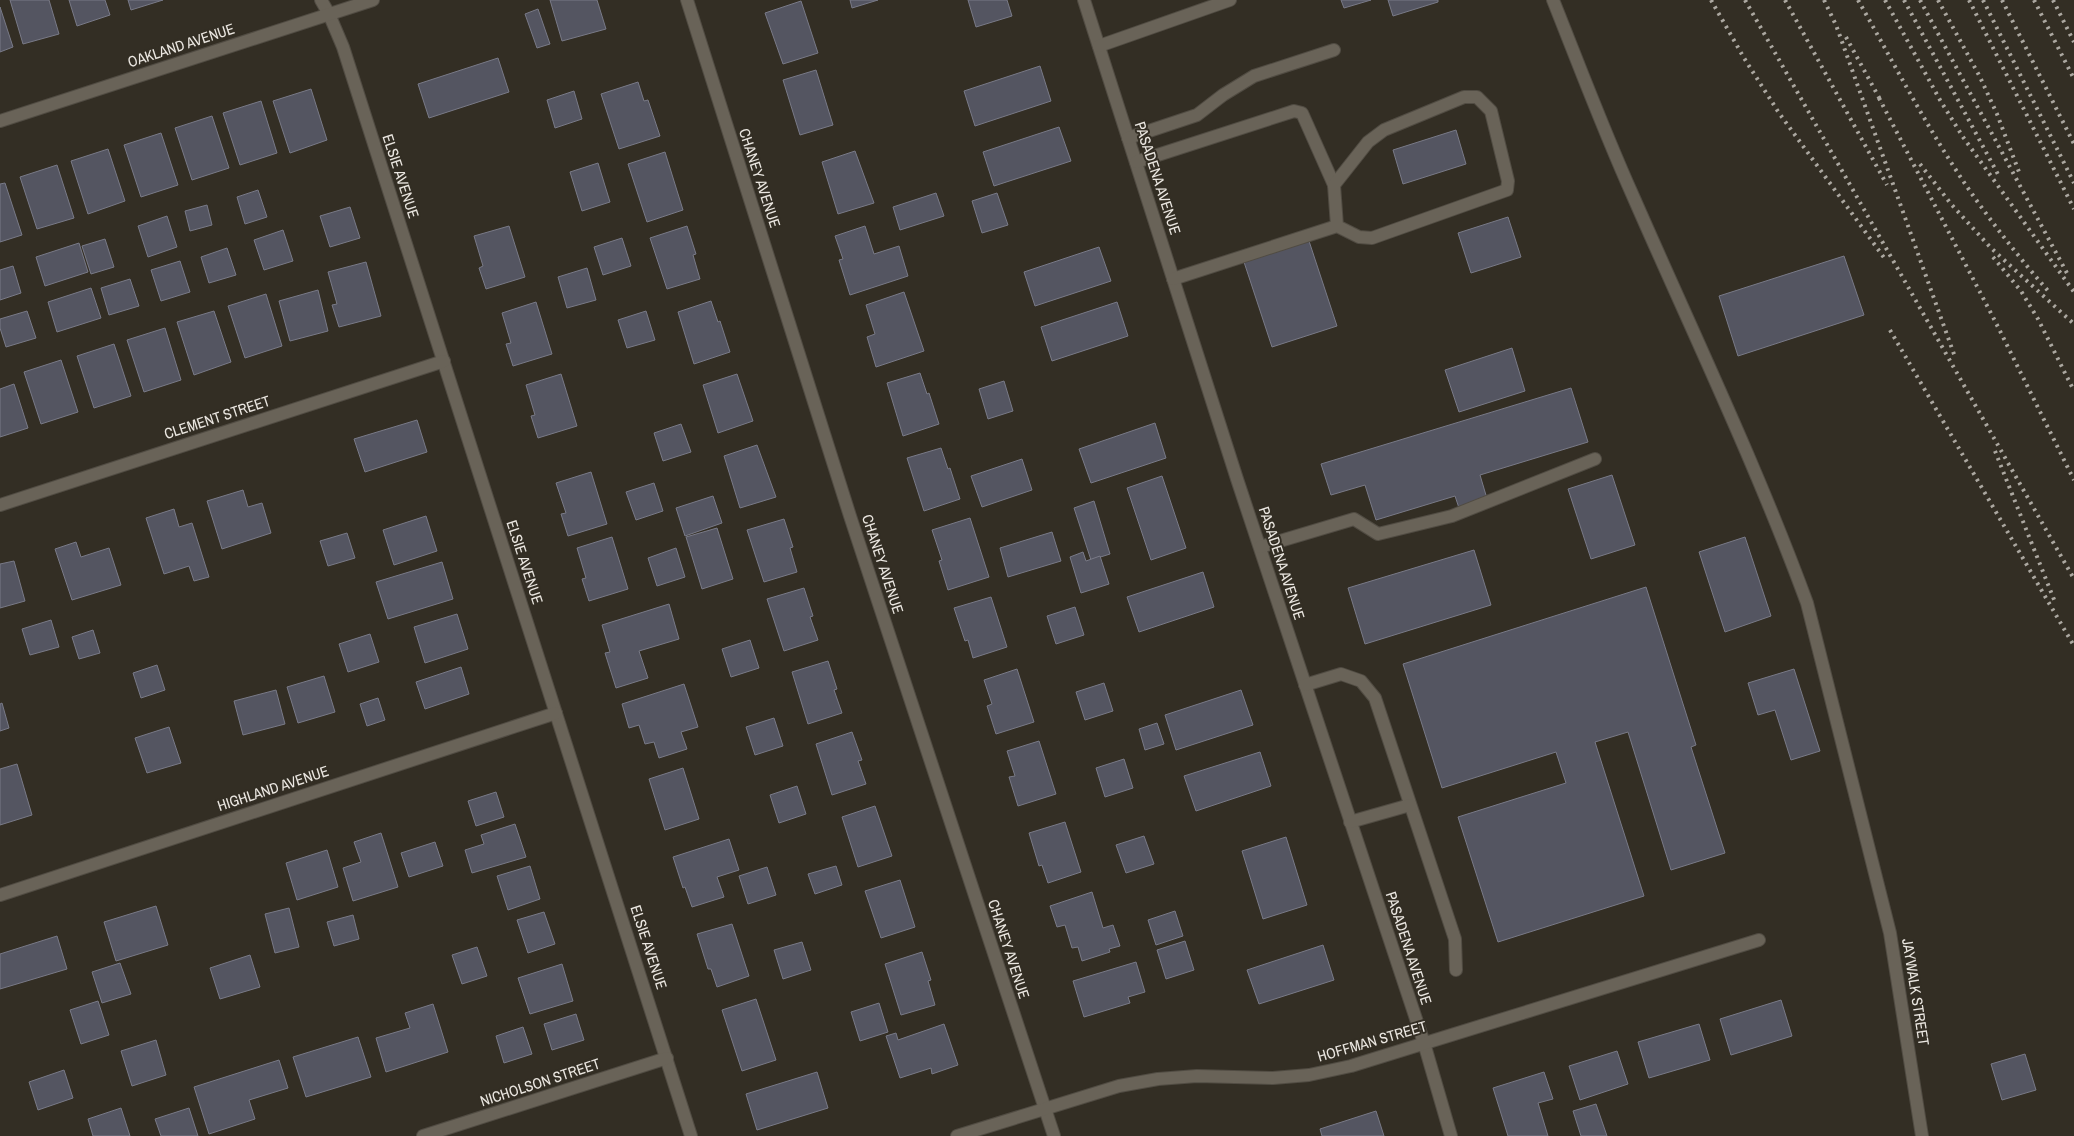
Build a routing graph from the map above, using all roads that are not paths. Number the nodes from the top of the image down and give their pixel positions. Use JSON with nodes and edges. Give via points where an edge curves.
{"nodes":[{"id":1,"x":321,"y":0,"type":"edge"},
{"id":2,"x":372,"y":0,"type":"edge"},
{"id":3,"x":687,"y":0,"type":"edge"},
{"id":4,"x":1084,"y":0,"type":"edge"},
{"id":5,"x":1230,"y":0,"type":"edge"},
{"id":6,"x":1553,"y":0,"type":"edge"},
{"id":7,"x":329,"y":14,"type":"junction"},
{"id":8,"x":1099,"y":46,"type":"junction"},
{"id":9,"x":1334,"y":50,"type":"dead end"},
{"id":10,"x":0,"y":120,"type":"edge"},
{"id":11,"x":1128,"y":138,"type":"junction"},
{"id":12,"x":1136,"y":162,"type":"junction"},
{"id":13,"x":1334,"y":185,"type":"junction"},
{"id":14,"x":1337,"y":226,"type":"junction"},
{"id":15,"x":1173,"y":279,"type":"junction"},
{"id":16,"x":444,"y":361,"type":"junction"},
{"id":17,"x":1595,"y":459,"type":"dead end"},
{"id":18,"x":0,"y":505,"type":"edge"},
{"id":19,"x":1260,"y":546,"type":"junction"},
{"id":20,"x":1305,"y":685,"type":"junction"},
{"id":21,"x":556,"y":713,"type":"junction"},
{"id":22,"x":1410,"y":805,"type":"junction"},
{"id":23,"x":1350,"y":822,"type":"junction"},
{"id":24,"x":0,"y":894,"type":"edge"},
{"id":25,"x":1759,"y":940,"type":"dead end"},
{"id":26,"x":1456,"y":970,"type":"dead end"},
{"id":27,"x":1424,"y":1043,"type":"junction"},
{"id":28,"x":667,"y":1058,"type":"junction"},
{"id":29,"x":1044,"y":1107,"type":"junction"},
{"id":30,"x":423,"y":1136,"type":"edge"},
{"id":31,"x":691,"y":1136,"type":"edge"},
{"id":32,"x":957,"y":1136,"type":"edge"},
{"id":33,"x":1054,"y":1136,"type":"edge"},
{"id":34,"x":1451,"y":1136,"type":"edge"},
{"id":35,"x":1922,"y":1136,"type":"edge"}],
"edges":[{"from":1,"to":7,"type":"street","name":"ELSIE AVENUE"},
{"from":2,"to":7,"type":"street","name":"OAKLAND AVENUE"},
{"from":3,"to":29,"type":"street","name":"CHANEY AVENUE","via":[[850,516]]},
{"from":4,"to":8,"type":"street","name":"PASADENA AVENUE"},
{"from":5,"to":8,"type":"street"},
{"from":6,"to":35,"type":"street","name":"JAYWALK STREET","via":[[1632,194],[1711,371],[1807,603],[1890,933]]},
{"from":7,"to":10,"type":"street","name":"OAKLAND AVENUE"},
{"from":7,"to":16,"type":"street","name":"ELSIE AVENUE","via":[[343,47]]},
{"from":8,"to":11,"type":"street","name":"PASADENA AVENUE"},
{"from":9,"to":11,"type":"street","via":[[1254,76],[1197,115]]},
{"from":11,"to":12,"type":"street","name":"PASADENA AVENUE"},
{"from":12,"to":13,"type":"street","via":[[1294,111],[1302,113]]},
{"from":12,"to":15,"type":"street","name":"PASADENA AVENUE"},
{"from":13,"to":14,"type":"street"},
{"from":13,"to":14,"type":"street","via":[[1368,142],[1384,130],[1464,97],[1477,97],[1491,111],[1508,181],[1506,190],[1499,194],[1372,238],[1359,237]]},
{"from":14,"to":15,"type":"street"},
{"from":15,"to":19,"type":"street","name":"PASADENA AVENUE"},
{"from":16,"to":18,"type":"street","name":"CLEMENT STREET"},
{"from":16,"to":21,"type":"street","name":"ELSIE AVENUE"},
{"from":17,"to":19,"type":"street","via":[[1452,516],[1378,534],[1354,519]]},
{"from":19,"to":20,"type":"street","name":"PASADENA AVENUE"},
{"from":20,"to":22,"type":"street","via":[[1341,674],[1361,681],[1375,698]]},
{"from":20,"to":23,"type":"street","name":"PASADENA AVENUE"},
{"from":21,"to":24,"type":"street","name":"HIGHLAND AVENUE"},
{"from":21,"to":28,"type":"street","name":"ELSIE AVENUE"},
{"from":22,"to":23,"type":"street"},
{"from":22,"to":26,"type":"street","via":[[1455,939]]},
{"from":23,"to":27,"type":"street","name":"PASADENA AVENUE"},
{"from":25,"to":27,"type":"street","name":"HOFFMAN STREET"},
{"from":27,"to":29,"type":"street","name":"HOFFMAN STREET","via":[[1310,1075],[1158,1079],[1119,1086]]},
{"from":27,"to":34,"type":"street","name":"PASADENA AVENUE"},
{"from":28,"to":30,"type":"street","name":"NICHOLSON STREET"},
{"from":28,"to":31,"type":"street","name":"ELSIE AVENUE"},
{"from":29,"to":32,"type":"street","name":"HOFFMAN STREET"},
{"from":29,"to":33,"type":"street","name":"CHANEY AVENUE"}]}
